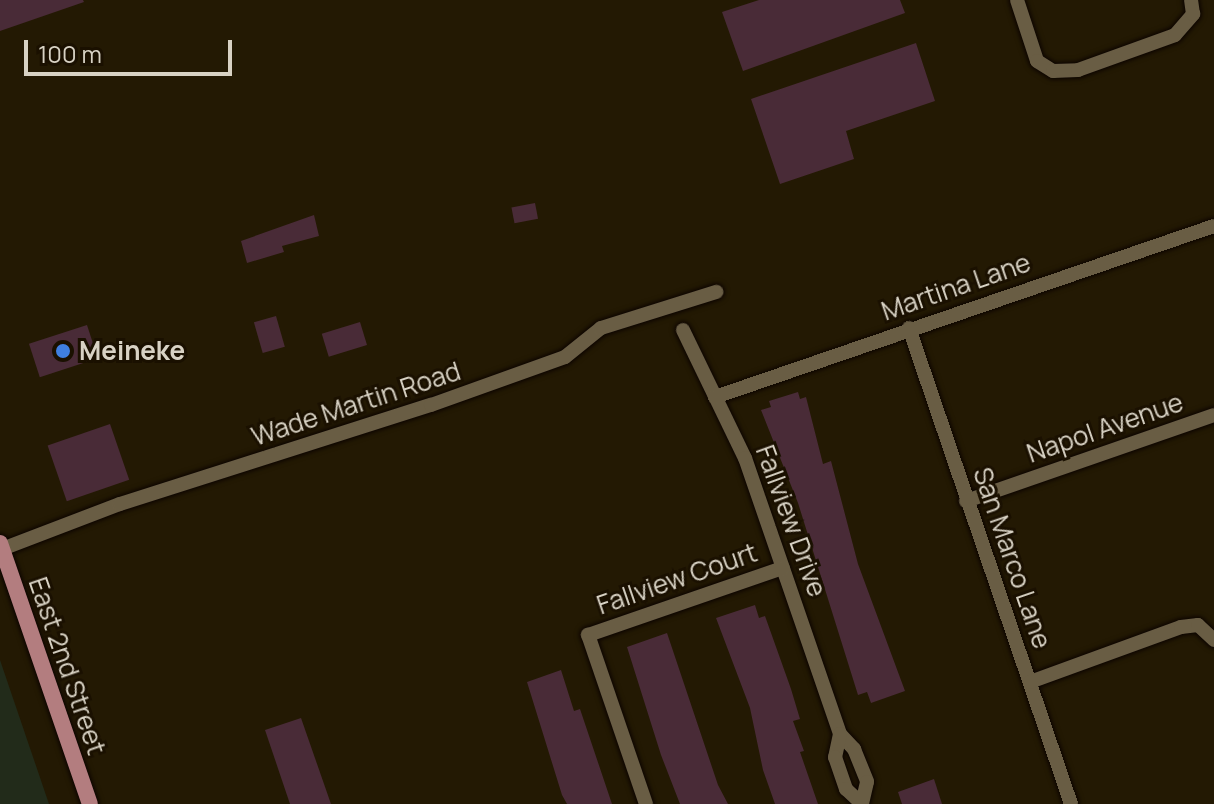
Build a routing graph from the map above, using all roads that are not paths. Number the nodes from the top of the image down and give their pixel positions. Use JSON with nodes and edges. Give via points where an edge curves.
{"nodes":[{"id":1,"x":1017,"y":0,"type":"edge"},
{"id":2,"x":1191,"y":0,"type":"edge"},
{"id":3,"x":1214,"y":226,"type":"edge"},
{"id":4,"x":716,"y":292,"type":"dead end"},
{"id":5,"x":909,"y":328,"type":"junction"},
{"id":6,"x":683,"y":330,"type":"dead end"},
{"id":7,"x":715,"y":397,"type":"junction"},
{"id":8,"x":1214,"y":415,"type":"edge"},
{"id":9,"x":966,"y":501,"type":"junction"},
{"id":10,"x":1,"y":546,"type":"edge"},
{"id":11,"x":783,"y":568,"type":"junction"},
{"id":12,"x":1211,"y":634,"type":"edge"},
{"id":13,"x":1030,"y":682,"type":"junction"},
{"id":14,"x":840,"y":734,"type":"junction"},
{"id":15,"x":90,"y":804,"type":"edge"},
{"id":16,"x":646,"y":804,"type":"edge"},
{"id":17,"x":862,"y":804,"type":"edge"},
{"id":18,"x":1071,"y":804,"type":"edge"}],
"edges":[{"from":1,"to":2,"type":"street","via":[[1037,61],[1053,71],[1078,70],[1175,35],[1193,14]]},
{"from":3,"to":5,"type":"street","name":"Martina Lane"},
{"from":4,"to":10,"type":"street","name":"Wade Martin Road","via":[[601,328],[565,357],[431,405]]},
{"from":5,"to":7,"type":"street","name":"Martina Lane"},
{"from":5,"to":9,"type":"street","name":"San Marco Lane"},
{"from":6,"to":7,"type":"street","name":"Fallview Drive"},
{"from":7,"to":11,"type":"street","name":"Fallview Drive","via":[[745,458]]},
{"from":8,"to":9,"type":"street","name":"Napol Avenue"},
{"from":9,"to":13,"type":"street","name":"San Marco Lane"},
{"from":10,"to":15,"type":"main road","name":"East 2nd Street"},
{"from":11,"to":14,"type":"street","name":"Fallview Drive"},
{"from":11,"to":16,"type":"street","name":"Fallview Court","via":[[588,635]]},
{"from":12,"to":13,"type":"street","via":[[1181,627]]},
{"from":13,"to":18,"type":"street","name":"San Marco Lane"},
{"from":14,"to":17,"type":"street","name":"Fallview Drive","via":[[854,749],[867,782]]},
{"from":14,"to":17,"type":"street","name":"Fallview Drive","via":[[835,757],[846,789]]}]}
